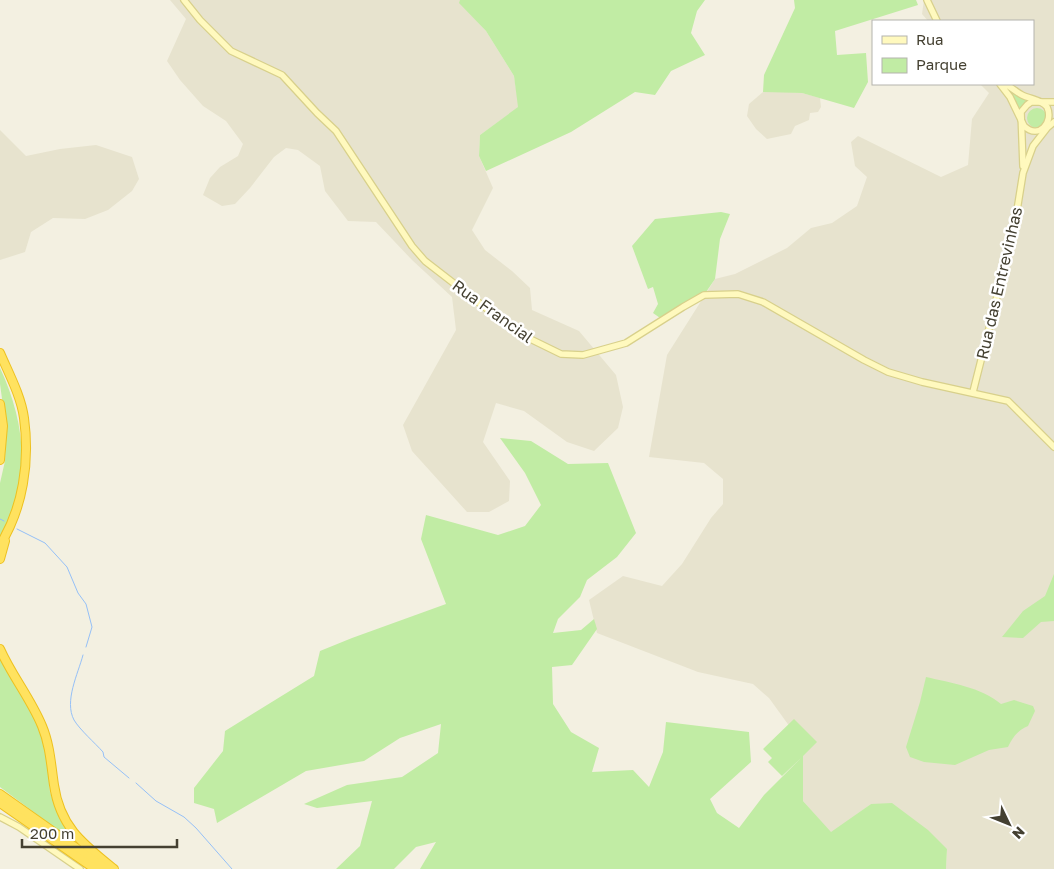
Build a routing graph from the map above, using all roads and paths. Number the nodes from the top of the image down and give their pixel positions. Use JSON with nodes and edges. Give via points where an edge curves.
{"nodes":[{"id":1,"x":184,"y":0,"type":"edge"},
{"id":2,"x":926,"y":0,"type":"edge"},
{"id":3,"x":936,"y":20,"type":"edge"},
{"id":4,"x":1001,"y":85,"type":"edge"},
{"id":5,"x":1007,"y":85,"type":"edge"},
{"id":6,"x":1041,"y":102,"type":"junction"},
{"id":7,"x":1054,"y":102,"type":"edge"},
{"id":8,"x":1022,"y":122,"type":"junction"},
{"id":9,"x":1054,"y":122,"type":"edge"},
{"id":10,"x":1047,"y":128,"type":"junction"},
{"id":11,"x":1023,"y":173,"type":"junction"},
{"id":12,"x":0,"y":353,"type":"edge"},
{"id":13,"x":973,"y":392,"type":"junction"},
{"id":14,"x":0,"y":404,"type":"edge"},
{"id":15,"x":1054,"y":448,"type":"edge"},
{"id":16,"x":0,"y":460,"type":"edge"},
{"id":17,"x":6,"y":535,"type":"junction"},
{"id":18,"x":0,"y":545,"type":"edge"},
{"id":19,"x":0,"y":559,"type":"edge"},
{"id":20,"x":0,"y":649,"type":"edge"},
{"id":21,"x":0,"y":794,"type":"edge"},
{"id":22,"x":0,"y":802,"type":"edge"},
{"id":23,"x":0,"y":818,"type":"edge"},
{"id":24,"x":80,"y":869,"type":"edge"},
{"id":25,"x":95,"y":869,"type":"edge"},
{"id":26,"x":106,"y":869,"type":"edge"},
{"id":27,"x":114,"y":869,"type":"edge"}],
"edges":[{"from":1,"to":13,"type":"street","name":"Rua Francial","via":[[232,51],[282,75],[340,135],[425,261],[518,333],[552,350],[564,355],[578,355],[608,349],[626,343],[704,296],[738,294],[764,302],[888,372]]},
{"from":2,"to":3,"type":"street"},
{"from":4,"to":8,"type":"street"},
{"from":5,"to":6,"type":"street"},
{"from":6,"to":7,"type":"street"},
{"from":6,"to":8,"type":"street","via":[[1031,102],[1024,108]]},
{"from":6,"to":10,"type":"street","via":[[1051,113]]},
{"from":8,"to":10,"type":"street","via":[[1032,132]]},
{"from":8,"to":11,"type":"street","name":"Rua das Entrevinhas"},
{"from":9,"to":10,"type":"street","name":"Rua das Entrevinhas"},
{"from":10,"to":11,"type":"street","name":"Rua das Entrevinhas","via":[[1030,151]]},
{"from":11,"to":13,"type":"street","name":"Rua das Entrevinhas","via":[[1014,229]]},
{"from":12,"to":17,"type":"highway","via":[[16,388],[24,418],[26,444],[22,488]]},
{"from":13,"to":15,"type":"street","name":"Rua Francial","via":[[1008,401]]},
{"from":14,"to":16,"type":"highway"},
{"from":17,"to":18,"type":"highway"},
{"from":17,"to":19,"type":"highway"},
{"from":20,"to":27,"type":"highway","via":[[43,727],[63,819],[80,841]]},
{"from":21,"to":26,"type":"highway"},
{"from":22,"to":25,"type":"highway"},
{"from":23,"to":24,"type":"street","via":[[19,827]]}]}
